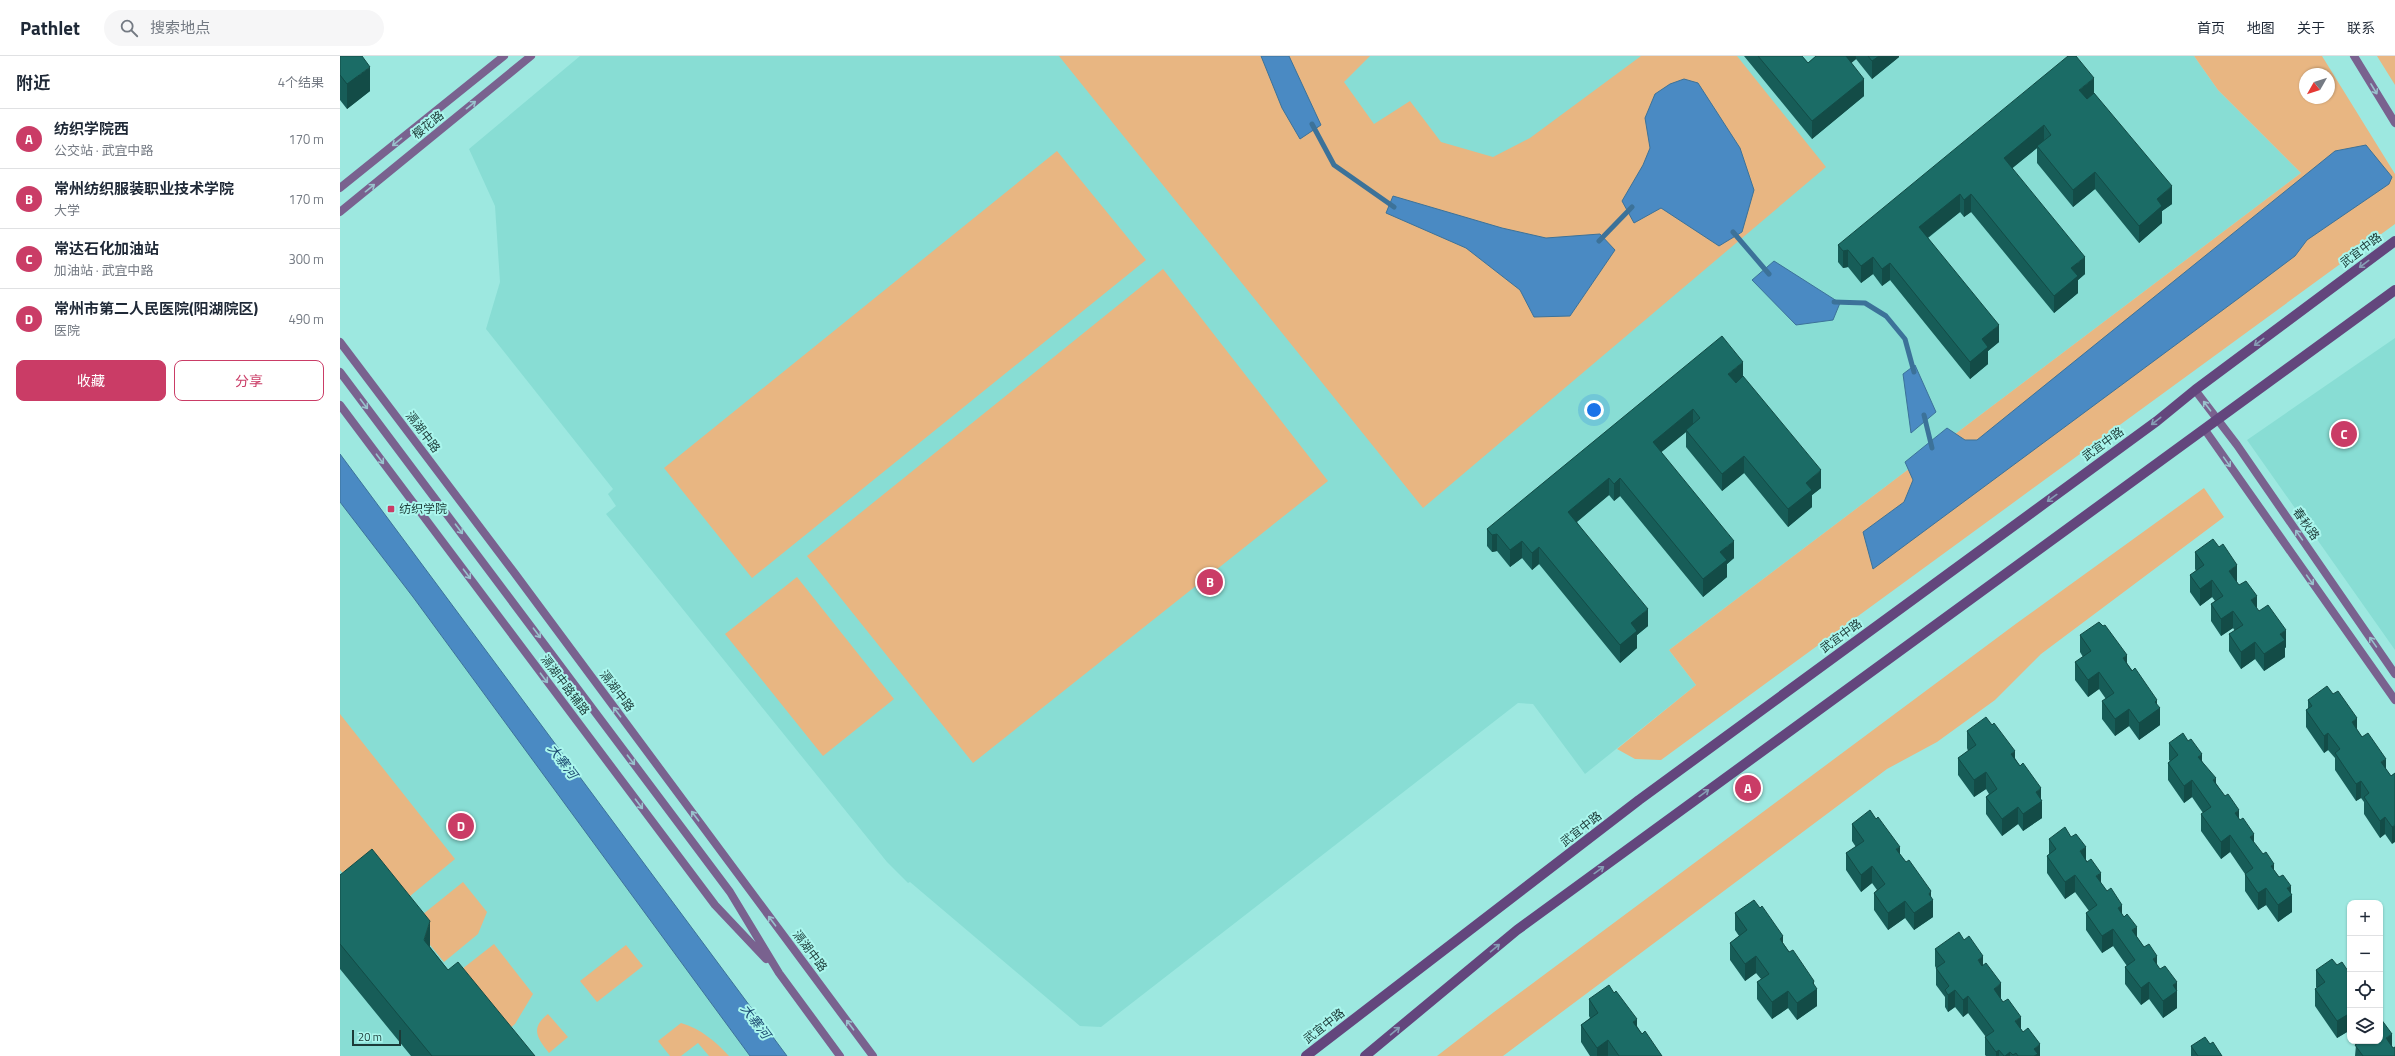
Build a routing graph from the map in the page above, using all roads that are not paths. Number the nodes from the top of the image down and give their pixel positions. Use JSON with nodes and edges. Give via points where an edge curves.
{"nodes":[{"id":1,"x":504,"y":56,"type":"edge"},
{"id":2,"x":531,"y":56,"type":"edge"},
{"id":3,"x":2354,"y":56,"type":"edge"},
{"id":4,"x":2395,"y":123,"type":"edge"},
{"id":5,"x":340,"y":188,"type":"edge"},
{"id":6,"x":340,"y":212,"type":"edge"},
{"id":7,"x":2395,"y":241,"type":"edge"},
{"id":8,"x":2395,"y":290,"type":"edge"},
{"id":9,"x":340,"y":342,"type":"edge"},
{"id":10,"x":340,"y":372,"type":"edge"},
{"id":11,"x":2195,"y":390,"type":"junction"},
{"id":12,"x":340,"y":405,"type":"edge"},
{"id":13,"x":2218,"y":421,"type":"junction"},
{"id":14,"x":2205,"y":430,"type":"junction"},
{"id":15,"x":2395,"y":674,"type":"edge"},
{"id":16,"x":2395,"y":700,"type":"edge"},
{"id":17,"x":778,"y":973,"type":"junction"},
{"id":18,"x":840,"y":1056,"type":"edge"},
{"id":19,"x":873,"y":1056,"type":"edge"},
{"id":20,"x":1306,"y":1056,"type":"edge"},
{"id":21,"x":1364,"y":1056,"type":"edge"}],
"edges":[{"from":1,"to":5,"type":"street","name":"樱花路","one_way":true},
{"from":6,"to":2,"type":"street","name":"樱花路","one_way":true},
{"from":3,"to":4,"type":"street","one_way":true},
{"from":7,"to":11,"type":"main road","name":"武宜中路","one_way":true},
{"from":8,"to":13,"type":"main road"},
{"from":19,"to":9,"type":"street","name":"滆湖中路","one_way":true},
{"from":10,"to":17,"type":"street","one_way":true,"via":[[730,892]]},
{"from":13,"to":11,"type":"street","name":"春秋路","one_way":true},
{"from":11,"to":20,"type":"main road","name":"武宜中路","one_way":true,"via":[[2157,421],[1644,796]]},
{"from":12,"to":17,"type":"street","name":"滆湖中路辅路","one_way":true,"via":[[715,905]]},
{"from":13,"to":14,"type":"main road"},
{"from":15,"to":13,"type":"street","name":"春秋路","one_way":true},
{"from":14,"to":16,"type":"street","one_way":true},
{"from":21,"to":14,"type":"main road","one_way":true,"via":[[1517,930]]},
{"from":17,"to":18,"type":"street"}]}
